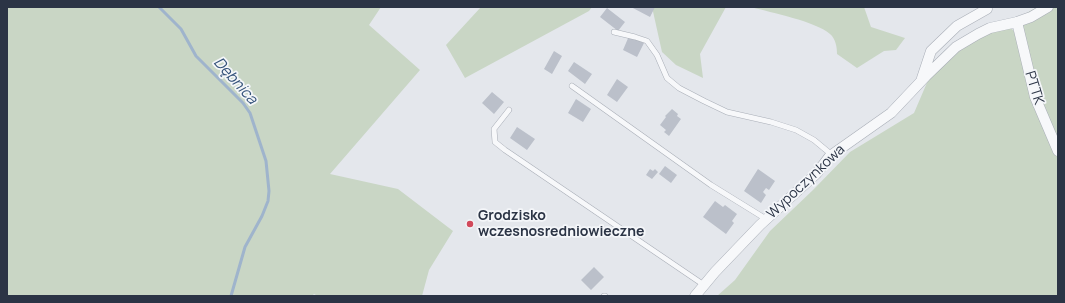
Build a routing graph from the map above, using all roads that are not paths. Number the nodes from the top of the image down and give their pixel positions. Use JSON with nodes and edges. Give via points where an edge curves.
{"nodes":[{"id":1,"x":1048,"y":7,"type":"edge"},
{"id":2,"x":987,"y":9,"type":"dead end"},
{"id":3,"x":1017,"y":22,"type":"junction"},
{"id":4,"x":614,"y":32,"type":"dead end"},
{"id":5,"x":922,"y":80,"type":"junction"},
{"id":6,"x":572,"y":86,"type":"dead end"},
{"id":7,"x":510,"y":110,"type":"dead end"},
{"id":8,"x":1058,"y":151,"type":"edge"},
{"id":9,"x":832,"y":155,"type":"junction"},
{"id":10,"x":766,"y":219,"type":"junction"},
{"id":11,"x":704,"y":285,"type":"junction"},
{"id":12,"x":695,"y":296,"type":"edge"}],
"edges":[{"from":1,"to":3,"type":"street","name":"Wypoczynkowa"},
{"from":2,"to":5,"type":"street","via":[[957,26],[930,51]]},
{"from":3,"to":5,"type":"street","name":"Wypoczynkowa","via":[[978,34],[956,47]]},
{"from":3,"to":8,"type":"street","name":"PTTK","via":[[1035,98]]},
{"from":4,"to":9,"type":"lane","via":[[647,41],[668,78],[679,88],[727,112],[796,130],[814,140]]},
{"from":5,"to":9,"type":"street","name":"Wypoczynkowa","via":[[891,113]]},
{"from":6,"to":10,"type":"lane","via":[[711,185]]},
{"from":7,"to":11,"type":"lane","via":[[494,129],[495,142]]},
{"from":9,"to":10,"type":"street","name":"Wypoczynkowa","via":[[816,174]]},
{"from":10,"to":11,"type":"street","name":"Wypoczynkowa"},
{"from":11,"to":12,"type":"street","name":"Wypoczynkowa"}]}
